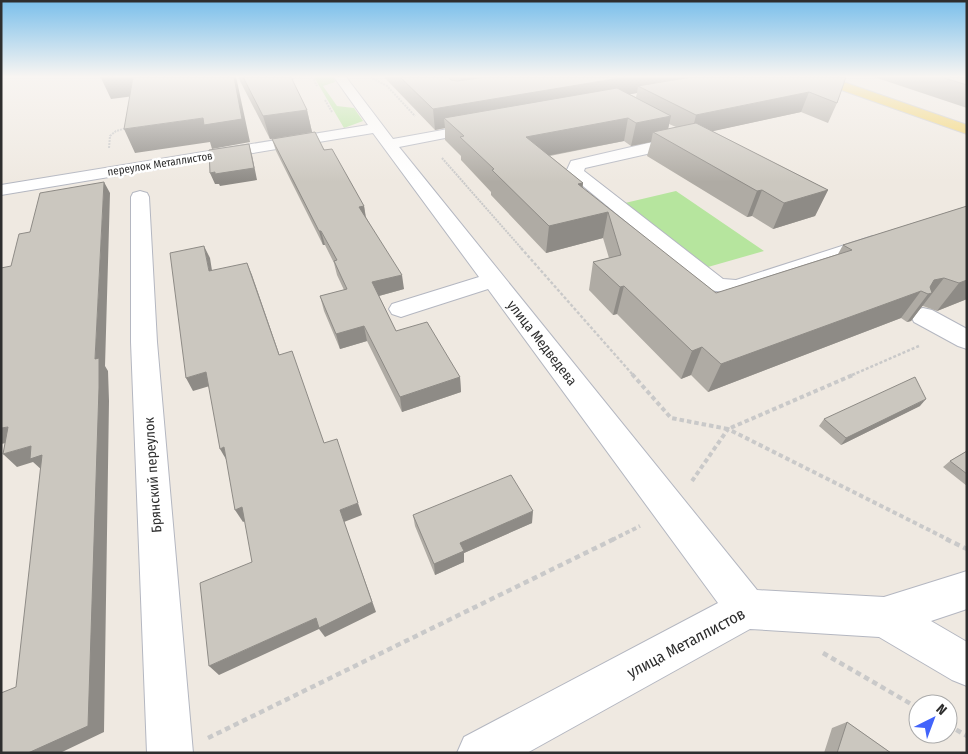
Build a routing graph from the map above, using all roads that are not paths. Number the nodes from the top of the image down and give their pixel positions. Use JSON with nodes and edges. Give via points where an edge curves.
{"nodes":[{"id":1,"x":366,"y":112,"type":"edge"},
{"id":2,"x":917,"y":112,"type":"edge"},
{"id":3,"x":493,"y":125,"type":"edge"},
{"id":4,"x":660,"y":127,"type":"edge"},
{"id":5,"x":967,"y":130,"type":"edge"},
{"id":6,"x":383,"y":136,"type":"junction"},
{"id":7,"x":1,"y":190,"type":"edge"},
{"id":8,"x":140,"y":197,"type":"dead end"},
{"id":9,"x":891,"y":236,"type":"edge"},
{"id":10,"x":494,"y":280,"type":"junction"},
{"id":11,"x":402,"y":309,"type":"dead end"},
{"id":12,"x":923,"y":316,"type":"edge"},
{"id":13,"x":959,"y":336,"type":"edge"},
{"id":14,"x":967,"y":590,"type":"edge"},
{"id":15,"x":747,"y":608,"type":"junction"},
{"id":16,"x":884,"y":617,"type":"junction"},
{"id":17,"x":967,"y":665,"type":"edge"},
{"id":18,"x":170,"y":753,"type":"edge"},
{"id":19,"x":480,"y":753,"type":"edge"}],
"edges":[{"from":1,"to":6,"type":"street","name":"улица Медведева"},
{"from":2,"to":5,"type":"main road"},
{"from":3,"to":6,"type":"street","name":"переулок Металлистов"},
{"from":4,"to":9,"type":"street","via":[[685,141],[577,165],[575,172],[717,285],[738,287],[835,262]]},
{"from":6,"to":7,"type":"street","name":"переулок Металлистов","via":[[345,134]]},
{"from":6,"to":10,"type":"street","name":"улица Медведева"},
{"from":8,"to":18,"type":"street","name":"Брянский переулок","via":[[144,342]]},
{"from":10,"to":11,"type":"street"},
{"from":10,"to":15,"type":"street","name":"улица Медведева"},
{"from":12,"to":13,"type":"street"},
{"from":14,"to":16,"type":"street","name":"улица Металлистов"},
{"from":15,"to":16,"type":"street","name":"улица Металлистов"},
{"from":15,"to":19,"type":"street","name":"улица Металлистов"},
{"from":16,"to":17,"type":"street"}]}
